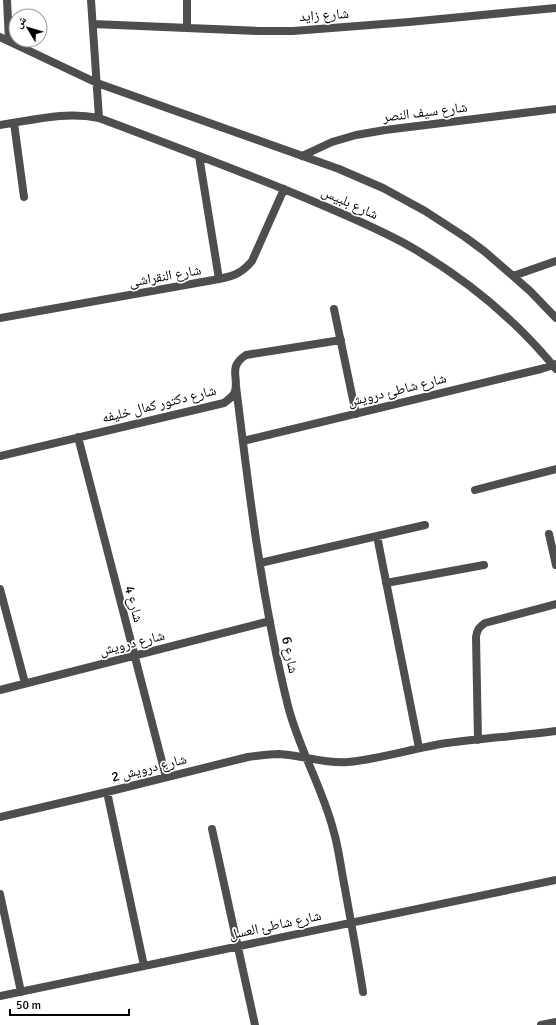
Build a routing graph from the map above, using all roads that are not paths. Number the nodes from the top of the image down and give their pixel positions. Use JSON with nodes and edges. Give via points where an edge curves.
{"nodes":[{"id":1,"x":7,"y":0,"type":"edge"},
{"id":2,"x":91,"y":0,"type":"edge"},
{"id":3,"x":187,"y":0,"type":"edge"},
{"id":4,"x":556,"y":8,"type":"edge"},
{"id":5,"x":8,"y":20,"type":"edge"},
{"id":6,"x":93,"y":24,"type":"junction"},
{"id":7,"x":187,"y":28,"type":"junction"},
{"id":8,"x":24,"y":48,"type":"edge"},
{"id":9,"x":96,"y":83,"type":"junction"},
{"id":10,"x":556,"y":109,"type":"edge"},
{"id":11,"x":99,"y":118,"type":"junction"},
{"id":12,"x":14,"y":123,"type":"junction"},
{"id":13,"x":0,"y":125,"type":"edge"},
{"id":14,"x":199,"y":156,"type":"junction"},
{"id":15,"x":302,"y":156,"type":"junction"},
{"id":16,"x":284,"y":189,"type":"junction"},
{"id":17,"x":24,"y":197,"type":"dead end"},
{"id":18,"x":556,"y":261,"type":"edge"},
{"id":19,"x":513,"y":276,"type":"junction"},
{"id":20,"x":219,"y":280,"type":"junction"},
{"id":21,"x":334,"y":309,"type":"dead end"},
{"id":22,"x":0,"y":318,"type":"edge"},
{"id":23,"x":556,"y":318,"type":"edge"},
{"id":24,"x":341,"y":340,"type":"junction"},
{"id":25,"x":555,"y":366,"type":"edge"},
{"id":26,"x":236,"y":386,"type":"junction"},
{"id":27,"x":356,"y":414,"type":"junction"},
{"id":28,"x":78,"y":437,"type":"junction"},
{"id":29,"x":243,"y":442,"type":"junction"},
{"id":30,"x":0,"y":456,"type":"edge"},
{"id":31,"x":556,"y":469,"type":"edge"},
{"id":32,"x":475,"y":490,"type":"dead end"},
{"id":33,"x":425,"y":525,"type":"dead end"},
{"id":34,"x":549,"y":534,"type":"dead end"},
{"id":35,"x":377,"y":536,"type":"junction"},
{"id":36,"x":260,"y":563,"type":"junction"},
{"id":37,"x":484,"y":565,"type":"dead end"},
{"id":38,"x":556,"y":565,"type":"edge"},
{"id":39,"x":386,"y":583,"type":"junction"},
{"id":40,"x":0,"y":589,"type":"edge"},
{"id":41,"x":556,"y":604,"type":"edge"},
{"id":42,"x":270,"y":621,"type":"junction"},
{"id":43,"x":134,"y":656,"type":"junction"},
{"id":44,"x":25,"y":683,"type":"junction"},
{"id":45,"x":0,"y":690,"type":"edge"},
{"id":46,"x":556,"y":731,"type":"edge"},
{"id":47,"x":478,"y":740,"type":"junction"},
{"id":48,"x":419,"y":748,"type":"junction"},
{"id":49,"x":306,"y":759,"type":"junction"},
{"id":50,"x":166,"y":777,"type":"junction"},
{"id":51,"x":107,"y":792,"type":"junction"},
{"id":52,"x":0,"y":817,"type":"edge"},
{"id":53,"x":212,"y":829,"type":"dead end"},
{"id":54,"x":556,"y":880,"type":"edge"},
{"id":55,"x":0,"y":894,"type":"edge"},
{"id":56,"x":351,"y":922,"type":"junction"},
{"id":57,"x":238,"y":946,"type":"junction"},
{"id":58,"x":144,"y":966,"type":"junction"},
{"id":59,"x":21,"y":992,"type":"junction"},
{"id":60,"x":364,"y":992,"type":"dead end"},
{"id":61,"x":0,"y":996,"type":"edge"},
{"id":62,"x":556,"y":1022,"type":"edge"},
{"id":63,"x":255,"y":1025,"type":"edge"},
{"id":64,"x":541,"y":1025,"type":"edge"}],
"edges":[{"from":1,"to":5,"type":"street"},
{"from":2,"to":6,"type":"street"},
{"from":3,"to":7,"type":"street"},
{"from":4,"to":7,"type":"street","name":"شارع زايد","via":[[310,30]]},
{"from":6,"to":7,"type":"street","name":"شارع زايد"},
{"from":6,"to":9,"type":"street"},
{"from":8,"to":9,"type":"street","name":"شارع بلبيس"},
{"from":9,"to":11,"type":"street"},
{"from":9,"to":15,"type":"street","name":"شارع بلبيس"},
{"from":10,"to":15,"type":"street","name":"شارع سيف النصر","via":[[356,135],[332,142]]},
{"from":11,"to":12,"type":"street","name":"شارع بلبيس","via":[[63,115]]},
{"from":11,"to":14,"type":"street","name":"شارع بلبيس"},
{"from":12,"to":13,"type":"street","name":"شارع بلبيس"},
{"from":12,"to":17,"type":"street"},
{"from":14,"to":16,"type":"street","name":"شارع بلبيس"},
{"from":14,"to":20,"type":"street"},
{"from":15,"to":19,"type":"street","name":"شارع بلبيس","via":[[383,188],[425,211],[471,242]]},
{"from":16,"to":20,"type":"street","name":"شارع النقراشى","via":[[252,261],[238,274]]},
{"from":16,"to":25,"type":"street","name":"شارع بلبيس","via":[[370,226],[451,272],[505,315]]},
{"from":18,"to":19,"type":"street"},
{"from":19,"to":23,"type":"street","name":"شارع بلبيس"},
{"from":20,"to":22,"type":"street","name":"شارع النقراشى"},
{"from":21,"to":24,"type":"street"},
{"from":24,"to":26,"type":"street","name":"شارع دكتور كمال خليفه","via":[[246,355],[236,367]]},
{"from":24,"to":27,"type":"street"},
{"from":25,"to":27,"type":"street","name":"شارع شاطئ درويش"},
{"from":26,"to":28,"type":"street","name":"شارع دكتور كمال خليفه","via":[[234,393],[224,403]]},
{"from":26,"to":29,"type":"street","name":"شارع 6"},
{"from":27,"to":29,"type":"street","name":"شارع شاطئ درويش"},
{"from":28,"to":30,"type":"street","name":"شارع دكتور كمال خليفه"},
{"from":28,"to":43,"type":"street","name":"شارع 4"},
{"from":29,"to":36,"type":"street","name":"شارع 6"},
{"from":31,"to":32,"type":"street"},
{"from":33,"to":35,"type":"street"},
{"from":34,"to":38,"type":"street"},
{"from":35,"to":36,"type":"street"},
{"from":35,"to":39,"type":"street"},
{"from":36,"to":42,"type":"street","name":"شارع 6"},
{"from":37,"to":39,"type":"street"},
{"from":39,"to":48,"type":"street"},
{"from":40,"to":44,"type":"street"},
{"from":41,"to":47,"type":"street","via":[[479,626],[476,637]]},
{"from":42,"to":43,"type":"street","name":"شارع درويش"},
{"from":42,"to":49,"type":"street","name":"شارع 6","via":[[293,727]]},
{"from":43,"to":44,"type":"street","name":"شارع درويش"},
{"from":43,"to":50,"type":"street","name":"شارع 4"},
{"from":44,"to":45,"type":"street","name":"شارع درويش"},
{"from":46,"to":47,"type":"street"},
{"from":47,"to":48,"type":"street"},
{"from":48,"to":49,"type":"street","via":[[367,760],[326,762]]},
{"from":49,"to":50,"type":"street","name":"شارع درويش 2","via":[[292,755],[263,755]]},
{"from":49,"to":56,"type":"street","name":"شارع 6","via":[[317,781],[334,830]]},
{"from":50,"to":51,"type":"street","name":"شارع درويش 2"},
{"from":51,"to":52,"type":"street","name":"شارع درويش 2"},
{"from":51,"to":58,"type":"street"},
{"from":53,"to":57,"type":"street"},
{"from":54,"to":56,"type":"street","name":"شارع شاطئ العسل"},
{"from":55,"to":59,"type":"street"},
{"from":56,"to":57,"type":"street","name":"شارع شاطئ العسل"},
{"from":56,"to":60,"type":"street","name":"شارع 6"},
{"from":57,"to":58,"type":"street","name":"شارع شاطئ العسل"},
{"from":57,"to":63,"type":"street"},
{"from":58,"to":59,"type":"street","name":"شارع شاطئ العسل"},
{"from":59,"to":61,"type":"street","name":"شارع شاطئ العسل"},
{"from":62,"to":64,"type":"street"}]}
